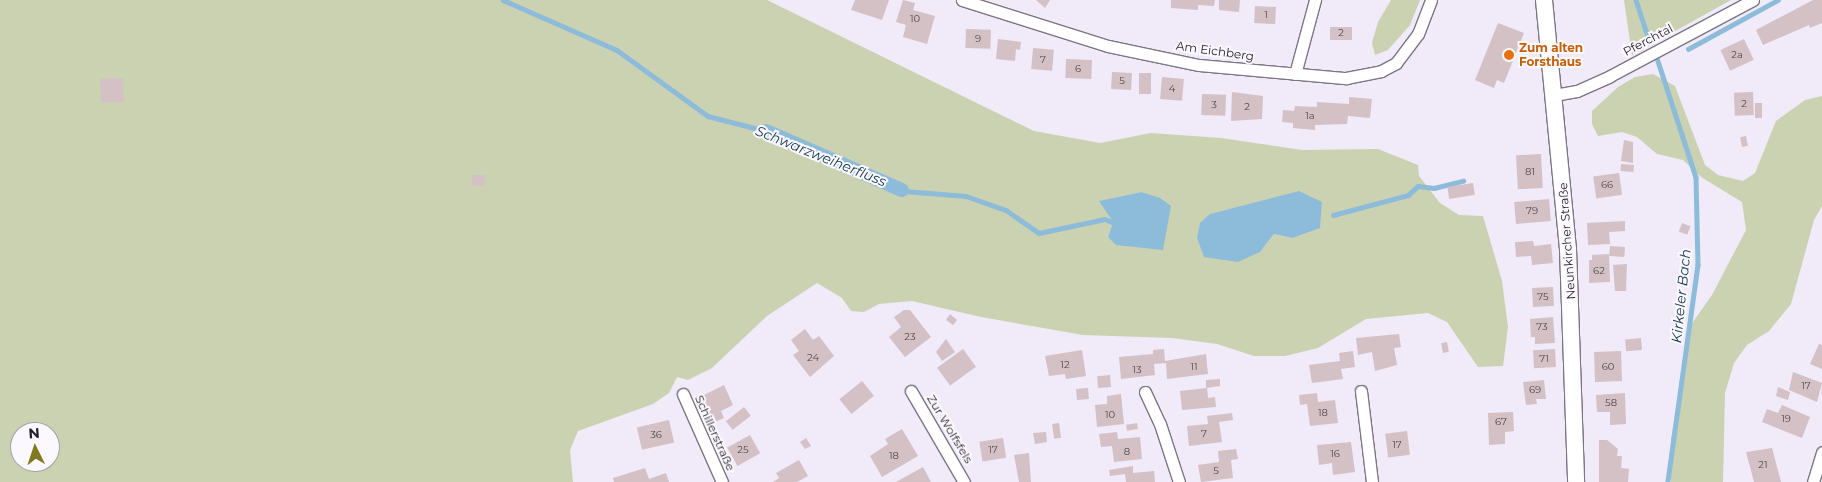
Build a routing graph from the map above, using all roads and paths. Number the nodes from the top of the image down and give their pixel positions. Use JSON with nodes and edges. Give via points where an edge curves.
{"nodes":[{"id":1,"x":962,"y":0,"type":"edge"},
{"id":2,"x":1431,"y":0,"type":"edge"},
{"id":3,"x":1544,"y":0,"type":"edge"},
{"id":4,"x":1753,"y":0,"type":"edge"},
{"id":5,"x":1312,"y":1,"type":"edge"},
{"id":6,"x":1295,"y":74,"type":"junction"},
{"id":7,"x":1554,"y":95,"type":"junction"},
{"id":8,"x":1361,"y":391,"type":"dead end"},
{"id":9,"x":911,"y":392,"type":"dead end"},
{"id":10,"x":1144,"y":392,"type":"dead end"},
{"id":11,"x":683,"y":394,"type":"dead end"},
{"id":12,"x":1822,"y":452,"type":"edge"},
{"id":13,"x":722,"y":482,"type":"edge"},
{"id":14,"x":964,"y":482,"type":"edge"},
{"id":15,"x":1179,"y":482,"type":"edge"},
{"id":16,"x":1372,"y":482,"type":"edge"},
{"id":17,"x":1576,"y":482,"type":"edge"},
{"id":18,"x":1813,"y":482,"type":"edge"}],
"edges":[{"from":1,"to":6,"type":"street","name":"Am Eichberg","via":[[1108,46],[1199,65]]},
{"from":2,"to":6,"type":"street","name":"Am Eichberg","via":[[1418,34],[1396,63],[1381,71],[1346,78]]},
{"from":3,"to":7,"type":"main road","name":"Neunkircher Straße"},
{"from":4,"to":7,"type":"street","name":"Pferchtal","via":[[1610,76],[1577,91]]},
{"from":5,"to":6,"type":"street"},
{"from":7,"to":17,"type":"main road","name":"Neunkircher Straße","via":[[1571,308]]},
{"from":8,"to":16,"type":"street"},
{"from":9,"to":14,"type":"street","name":"Zur Wolfsfels"},
{"from":10,"to":15,"type":"street","via":[[1160,424]]},
{"from":11,"to":13,"type":"street","name":"Schillerstraße"},
{"from":12,"to":18,"type":"street"}]}
